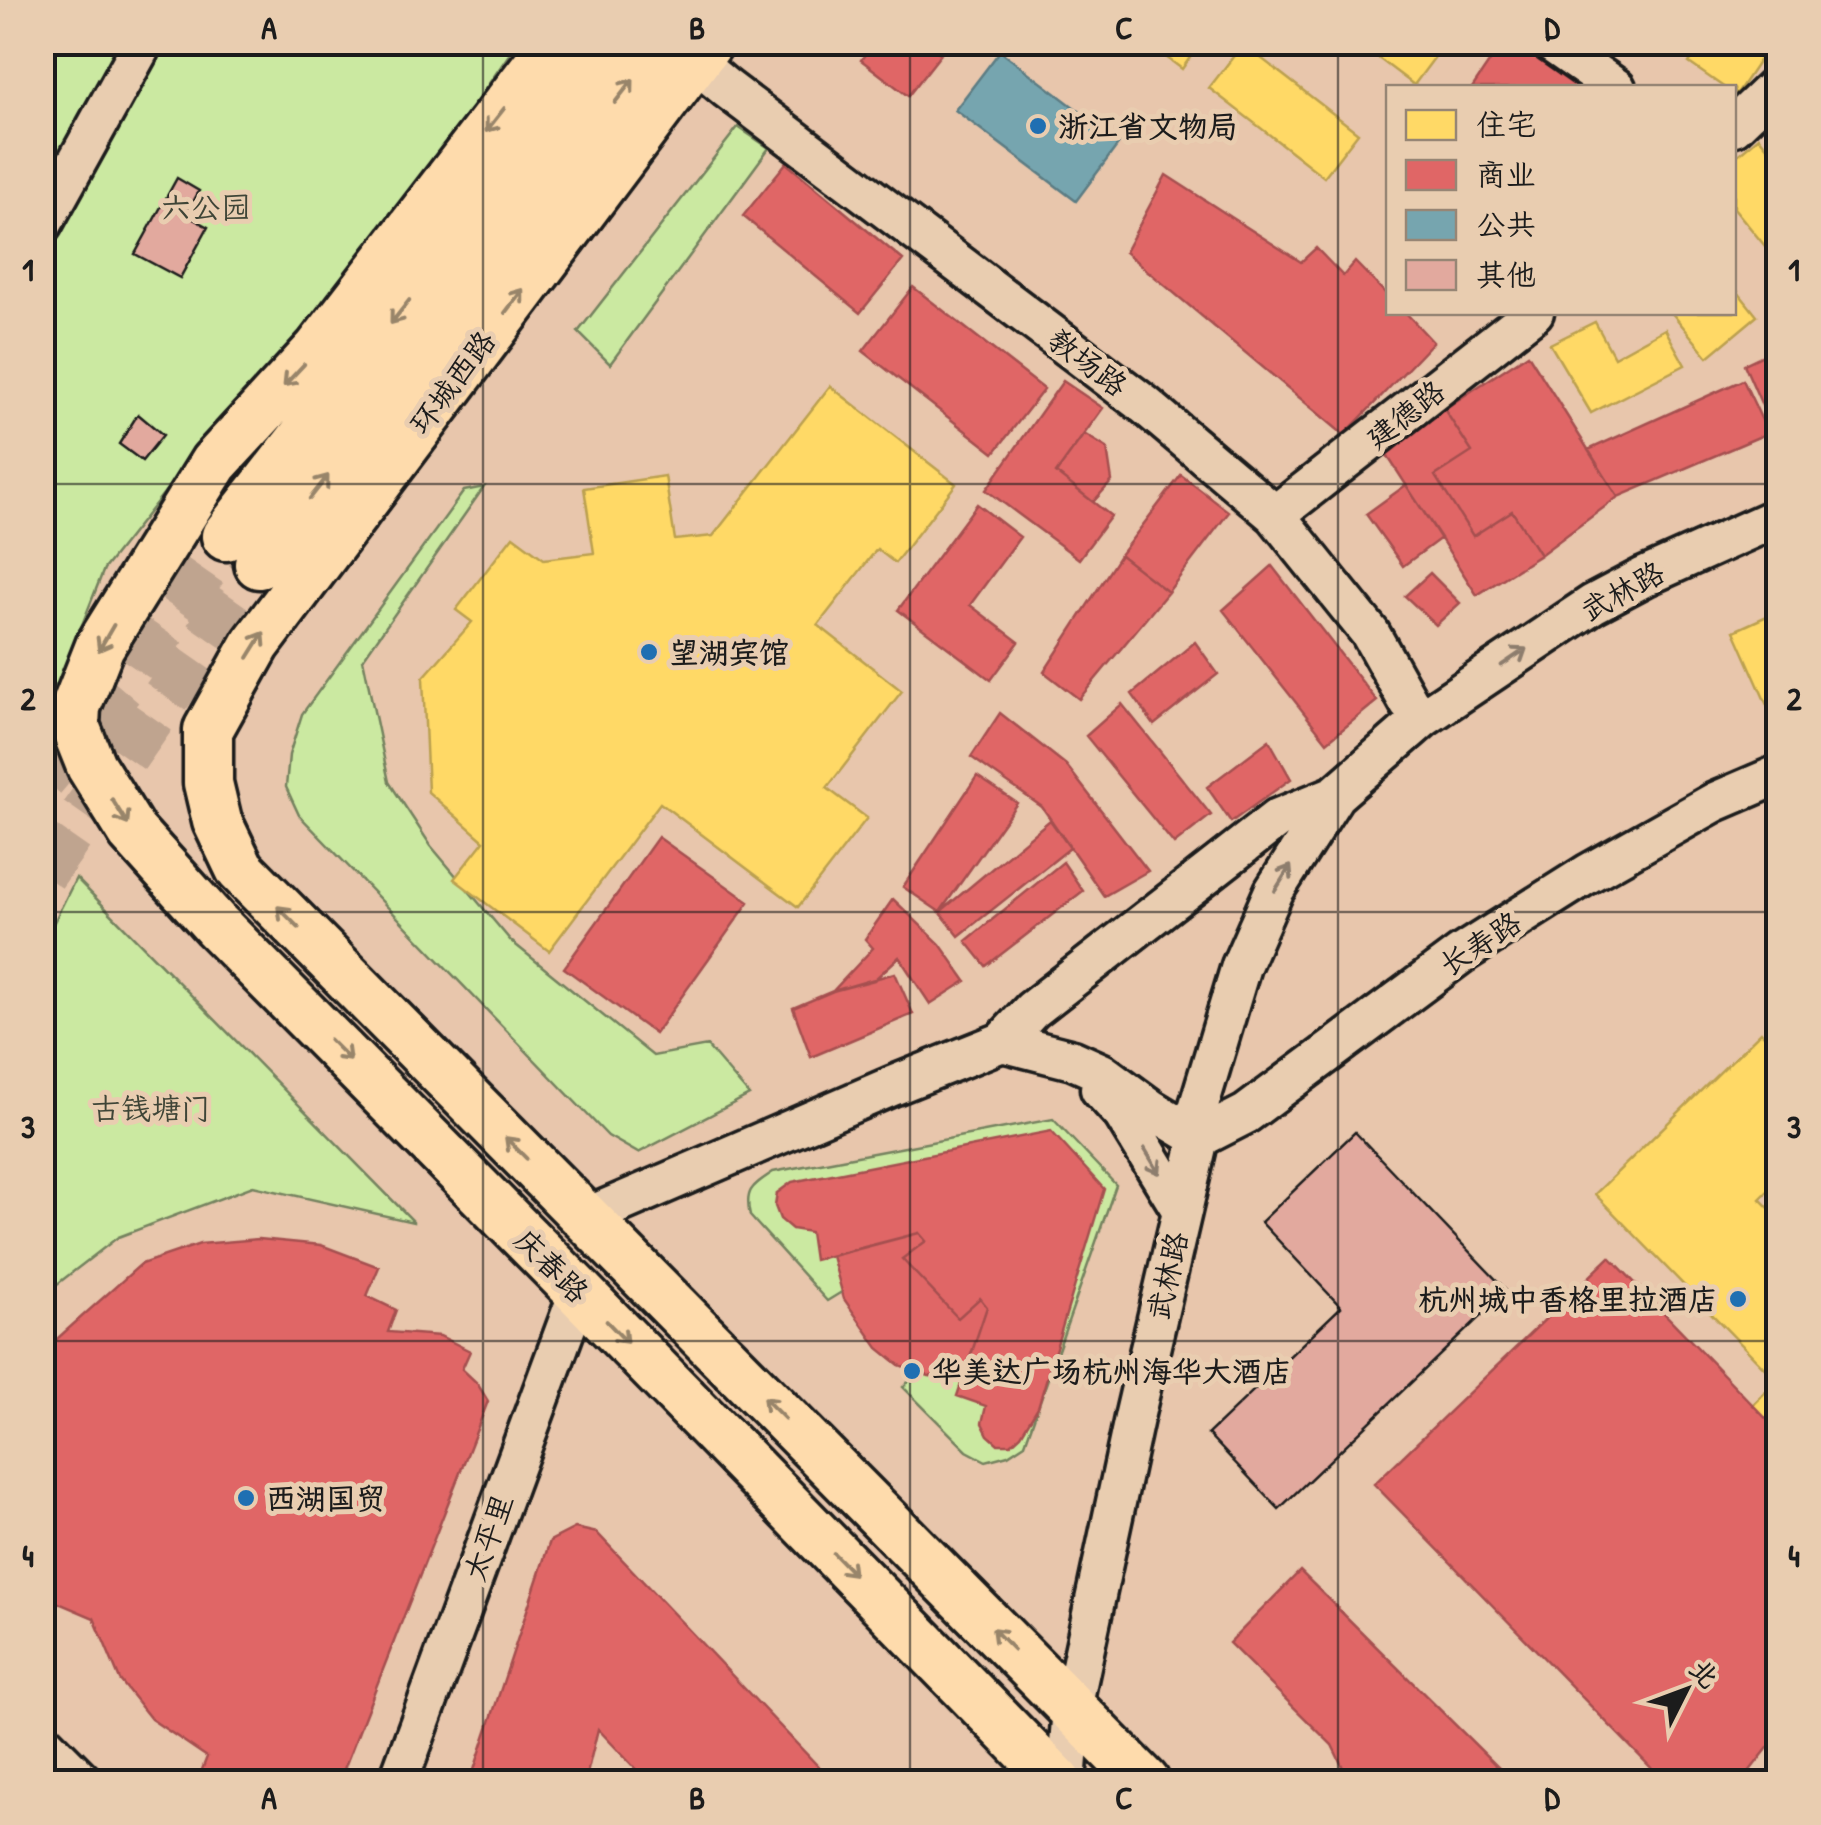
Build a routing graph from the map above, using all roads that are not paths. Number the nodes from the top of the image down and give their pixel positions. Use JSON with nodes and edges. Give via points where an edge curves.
{"nodes":[{"id":1,"x":554,"y":42,"type":"edge"},
{"id":2,"x":611,"y":42,"type":"edge"},
{"id":3,"x":1550,"y":42,"type":"edge"},
{"id":4,"x":689,"y":49,"type":"edge"},
{"id":5,"x":139,"y":50,"type":"dead end"},
{"id":6,"x":1778,"y":84,"type":"edge"},
{"id":7,"x":1612,"y":85,"type":"edge"},
{"id":8,"x":1736,"y":124,"type":"edge"},
{"id":9,"x":42,"y":225,"type":"edge"},
{"id":10,"x":1530,"y":315,"type":"edge"},
{"id":11,"x":1275,"y":515,"type":"junction"},
{"id":12,"x":1778,"y":516,"type":"edge"},
{"id":13,"x":1423,"y":718,"type":"junction"},
{"id":14,"x":208,"y":730,"type":"joint"},
{"id":15,"x":1778,"y":775,"type":"edge"},
{"id":16,"x":1335,"y":794,"type":"junction"},
{"id":17,"x":1002,"y":1042,"type":"junction"},
{"id":18,"x":1073,"y":1060,"type":"junction"},
{"id":19,"x":1199,"y":1138,"type":"junction"},
{"id":20,"x":1182,"y":1211,"type":"junction"},
{"id":21,"x":585,"y":1218,"type":"junction"},
{"id":22,"x":579,"y":1292,"type":"junction"},
{"id":23,"x":1072,"y":1708,"type":"junction"},
{"id":24,"x":42,"y":1741,"type":"edge"},
{"id":25,"x":83,"y":1782,"type":"edge"},
{"id":26,"x":398,"y":1782,"type":"edge"},
{"id":27,"x":1058,"y":1782,"type":"edge"},
{"id":28,"x":1066,"y":1782,"type":"edge"},
{"id":29,"x":1144,"y":1782,"type":"edge"}],
"edges":[{"from":1,"to":22,"type":"main road","name":"庆春路","one_way":true,"via":[[319,349],[214,463],[100,646],[75,726],[132,832]]},
{"from":2,"to":4,"type":"main road","name":"环城西路","one_way":true,"via":[[243,550]]},
{"from":3,"to":7,"type":"street"},
{"from":4,"to":11,"type":"street","name":"教场路","via":[[726,88],[1145,405]]},
{"from":14,"to":4,"type":"main road","name":"环城西路","one_way":true,"via":[[256,644]]},
{"from":5,"to":9,"type":"street"},
{"from":6,"to":8,"type":"street"},
{"from":10,"to":11,"type":"street","name":"建德路"},
{"from":11,"to":13,"type":"street","name":"教场路","via":[[1370,633]]},
{"from":13,"to":12,"type":"street","name":"武林路","one_way":true,"via":[[1593,604]]},
{"from":13,"to":16,"type":"street","name":"武林路"},
{"from":21,"to":14,"type":"main road","name":"庆春路","one_way":true,"via":[[240,868],[208,783]]},
{"from":15,"to":19,"type":"street","name":"长寿路","via":[[1715,802],[1589,873],[1461,954],[1246,1114]]},
{"from":16,"to":17,"type":"street","name":"武林路","via":[[1278,818],[1032,1010]]},
{"from":19,"to":16,"type":"street","name":"武林路","one_way":true,"via":[[1197,1112],[1240,966],[1274,892]]},
{"from":17,"to":18,"type":"street"},
{"from":17,"to":21,"type":"street","name":"武林路"},
{"from":18,"to":19,"type":"street"},
{"from":18,"to":20,"type":"street","one_way":true,"via":[[1123,1114]]},
{"from":19,"to":20,"type":"street","name":"武林路"},
{"from":20,"to":23,"type":"street","name":"武林路"},
{"from":23,"to":21,"type":"main road","name":"庆春路","one_way":true},
{"from":22,"to":26,"type":"street","name":"太平里"},
{"from":22,"to":27,"type":"main road","name":"庆春路","one_way":true},
{"from":23,"to":28,"type":"street","name":"武林路"},
{"from":23,"to":29,"type":"main road","name":"庆春路"},
{"from":24,"to":25,"type":"street"}]}
